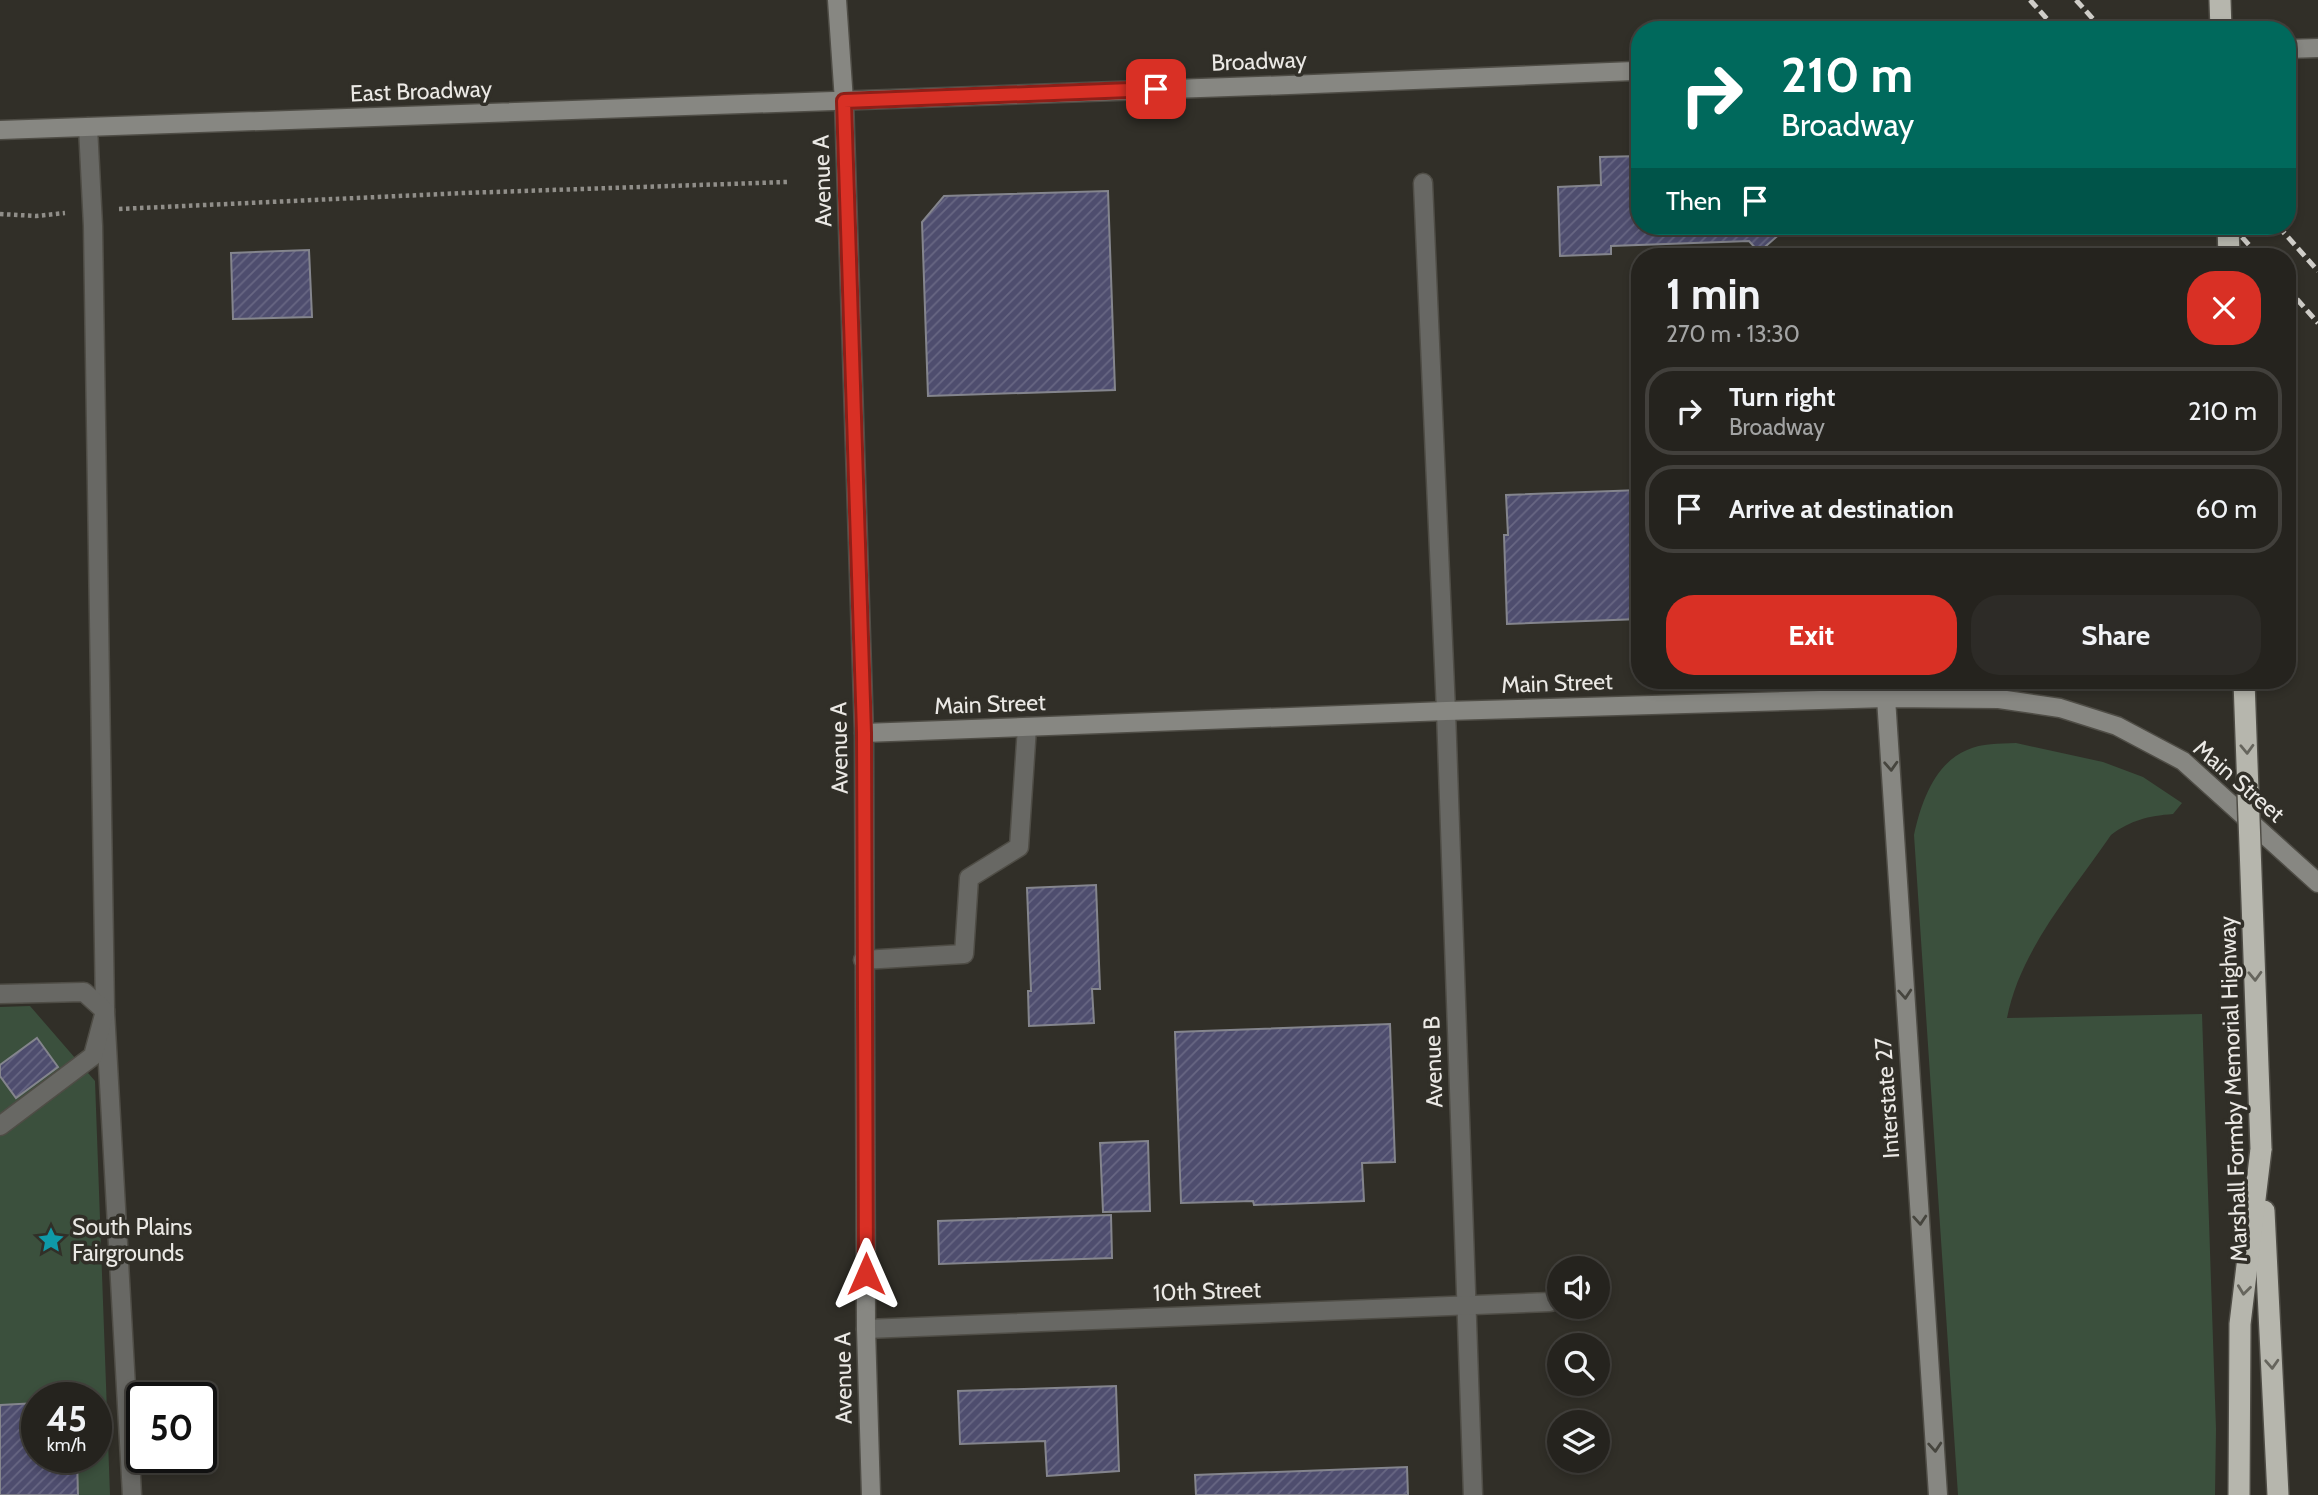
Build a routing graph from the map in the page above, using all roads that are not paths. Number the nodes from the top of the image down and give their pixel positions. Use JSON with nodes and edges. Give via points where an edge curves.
{"nodes":[{"id":1,"x":837,"y":0,"type":"edge"},
{"id":2,"x":2220,"y":0,"type":"edge"},
{"id":3,"x":2221,"y":21,"type":"edge"},
{"id":4,"x":2318,"y":48,"type":"edge"},
{"id":5,"x":2296,"y":49,"type":"edge"},
{"id":6,"x":1631,"y":71,"type":"edge"},
{"id":7,"x":844,"y":101,"type":"junction"},
{"id":8,"x":88,"y":127,"type":"junction"},
{"id":9,"x":0,"y":130,"type":"edge"},
{"id":10,"x":1423,"y":183,"type":"dead end"},
{"id":11,"x":2244,"y":689,"type":"edge"},
{"id":12,"x":1886,"y":698,"type":"junction"},
{"id":13,"x":1446,"y":711,"type":"junction"},
{"id":14,"x":1027,"y":727,"type":"junction"},
{"id":15,"x":864,"y":733,"type":"junction"},
{"id":16,"x":2318,"y":883,"type":"edge"},
{"id":17,"x":863,"y":960,"type":"junction"},
{"id":18,"x":0,"y":994,"type":"edge"},
{"id":19,"x":105,"y":1011,"type":"junction"},
{"id":20,"x":0,"y":1126,"type":"edge"},
{"id":21,"x":2261,"y":1149,"type":"junction"},
{"id":22,"x":1547,"y":1302,"type":"edge"},
{"id":23,"x":1465,"y":1306,"type":"junction"},
{"id":24,"x":866,"y":1329,"type":"junction"},
{"id":25,"x":132,"y":1495,"type":"edge"},
{"id":26,"x":871,"y":1495,"type":"edge"},
{"id":27,"x":1473,"y":1495,"type":"edge"},
{"id":28,"x":1938,"y":1495,"type":"edge"},
{"id":29,"x":2239,"y":1495,"type":"edge"},
{"id":30,"x":2278,"y":1495,"type":"edge"}],
"edges":[{"from":1,"to":7,"type":"main road","name":"Avenue A"},
{"from":2,"to":3,"type":"highway"},
{"from":4,"to":5,"type":"main road"},
{"from":6,"to":7,"type":"main road","name":"Broadway"},
{"from":7,"to":8,"type":"main road","name":"East Broadway"},
{"from":7,"to":15,"type":"main road","name":"Avenue A"},
{"from":8,"to":9,"type":"main road","name":"East Broadway"},
{"from":8,"to":19,"type":"street"},
{"from":10,"to":13,"type":"street","name":"Avenue B"},
{"from":11,"to":21,"type":"highway","name":"Marshall Formby Memorial Highway","one_way":true,"bridge":true},
{"from":12,"to":13,"type":"main road","name":"Main Street"},
{"from":12,"to":16,"type":"main road","name":"Main Street","via":[[1999,699],[2060,708],[2118,726],[2183,761]]},
{"from":12,"to":28,"type":"main road","name":"Interstate 27","one_way":true},
{"from":13,"to":14,"type":"main road","name":"Main Street"},
{"from":13,"to":23,"type":"street","name":"Avenue B"},
{"from":14,"to":15,"type":"main road","name":"Main Street"},
{"from":14,"to":17,"type":"street","via":[[1019,847],[969,878],[964,954]]},
{"from":15,"to":17,"type":"main road","name":"Avenue A"},
{"from":17,"to":24,"type":"main road","name":"Avenue A"},
{"from":18,"to":19,"type":"street","via":[[84,992]]},
{"from":19,"to":20,"type":"street","via":[[93,1056]]},
{"from":19,"to":25,"type":"street"},
{"from":21,"to":29,"type":"highway","one_way":true,"via":[[2240,1324]]},
{"from":21,"to":30,"type":"highway","name":"Marshall Formby Memorial Highway","one_way":true},
{"from":22,"to":23,"type":"street","name":"10th Street"},
{"from":23,"to":24,"type":"street","name":"10th Street"},
{"from":23,"to":27,"type":"street","name":"Avenue B"},
{"from":24,"to":26,"type":"main road","name":"Avenue A"}]}
